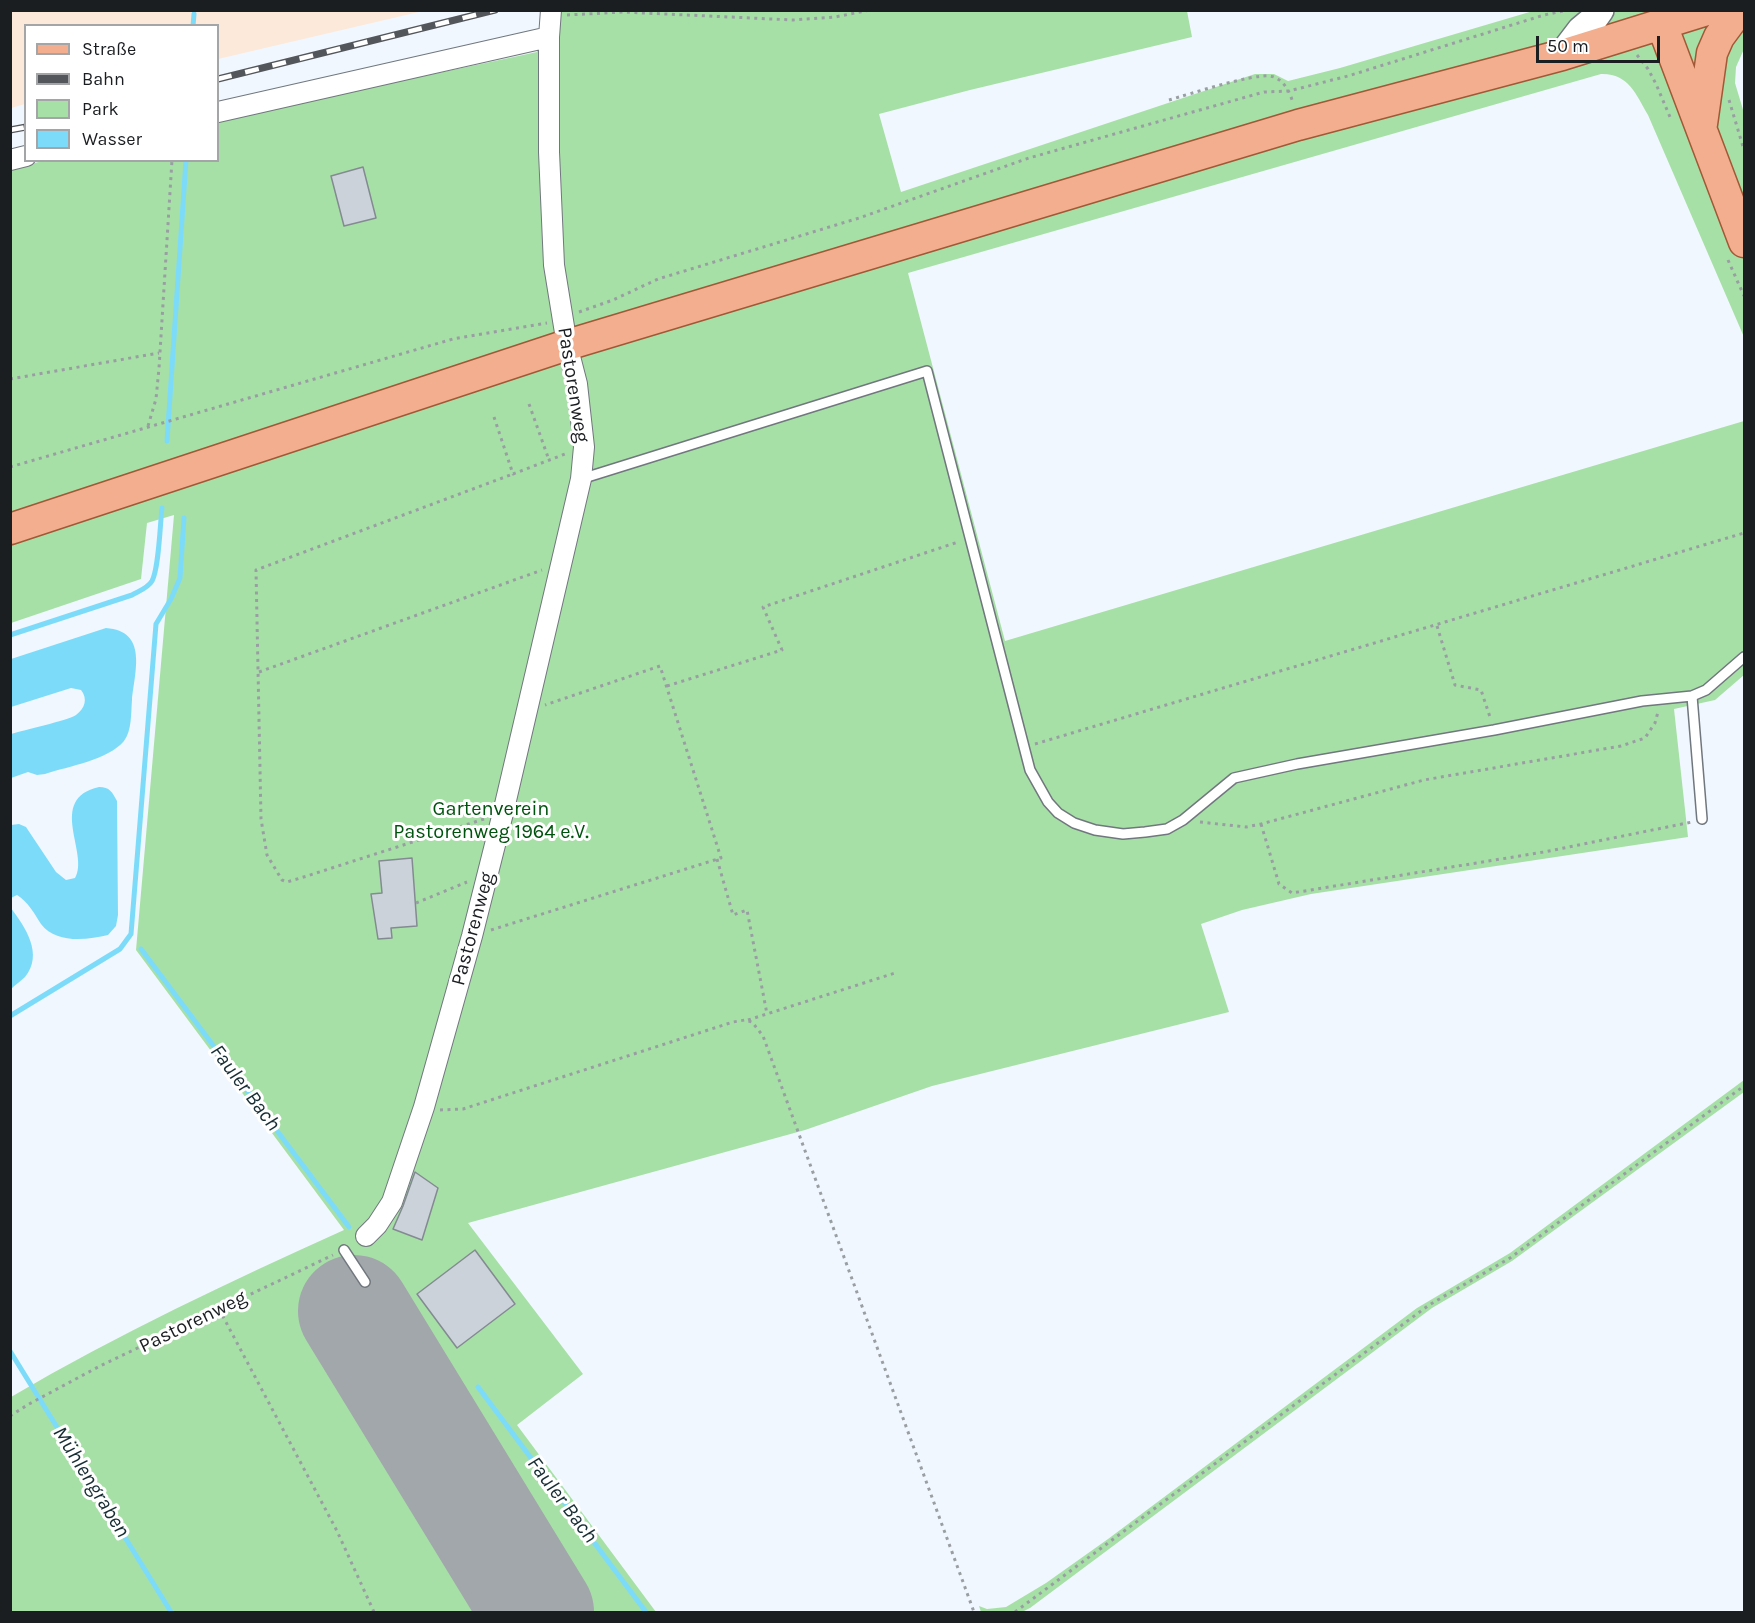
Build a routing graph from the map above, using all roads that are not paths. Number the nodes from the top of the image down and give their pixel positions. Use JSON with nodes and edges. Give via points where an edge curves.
{"nodes":[{"id":1,"x":1600,"y":10,"type":"edge"},
{"id":2,"x":1707,"y":10,"type":"edge"},
{"id":3,"x":1739,"y":10,"type":"edge"},
{"id":4,"x":551,"y":13,"type":"edge"},
{"id":5,"x":1659,"y":18,"type":"edge"},
{"id":6,"x":549,"y":37,"type":"junction"},
{"id":7,"x":1562,"y":55,"type":"junction"},
{"id":8,"x":219,"y":112,"type":"edge"},
{"id":9,"x":1702,"y":128,"type":"junction"},
{"id":10,"x":1736,"y":250,"type":"edge"},
{"id":11,"x":565,"y":332,"type":"junction"},
{"id":12,"x":581,"y":479,"type":"junction"},
{"id":13,"x":10,"y":529,"type":"edge"},
{"id":14,"x":1744,"y":657,"type":"edge"},
{"id":15,"x":1692,"y":696,"type":"junction"},
{"id":16,"x":1702,"y":819,"type":"road end"},
{"id":17,"x":366,"y":1236,"type":"dead end"},
{"id":18,"x":344,"y":1250,"type":"road end"},
{"id":19,"x":364,"y":1282,"type":"dead end"}],
"edges":[{"from":1,"to":7,"type":"main road"},
{"from":2,"to":5,"type":"main road"},
{"from":3,"to":9,"type":"main road","via":[[1712,53]]},
{"from":4,"to":6,"type":"street","name":"Pastorenweg"},
{"from":5,"to":7,"type":"main road","via":[[1630,35]]},
{"from":5,"to":9,"type":"main road"},
{"from":6,"to":8,"type":"street"},
{"from":6,"to":11,"type":"street","name":"Pastorenweg","via":[[551,220]]},
{"from":7,"to":11,"type":"main road","via":[[1298,125]]},
{"from":9,"to":10,"type":"main road"},
{"from":11,"to":12,"type":"street","name":"Pastorenweg","via":[[577,384],[584,447]]},
{"from":11,"to":13,"type":"main road"},
{"from":12,"to":15,"type":"lane","via":[[927,371],[1030,770],[1058,813],[1095,830],[1123,834],[1167,829],[1234,778],[1642,701]]},
{"from":12,"to":17,"type":"street","name":"Pastorenweg","via":[[488,874],[424,1107],[392,1202]]},
{"from":14,"to":15,"type":"lane","via":[[1706,690]]},
{"from":15,"to":16,"type":"lane"},
{"from":18,"to":19,"type":"lane"}]}
